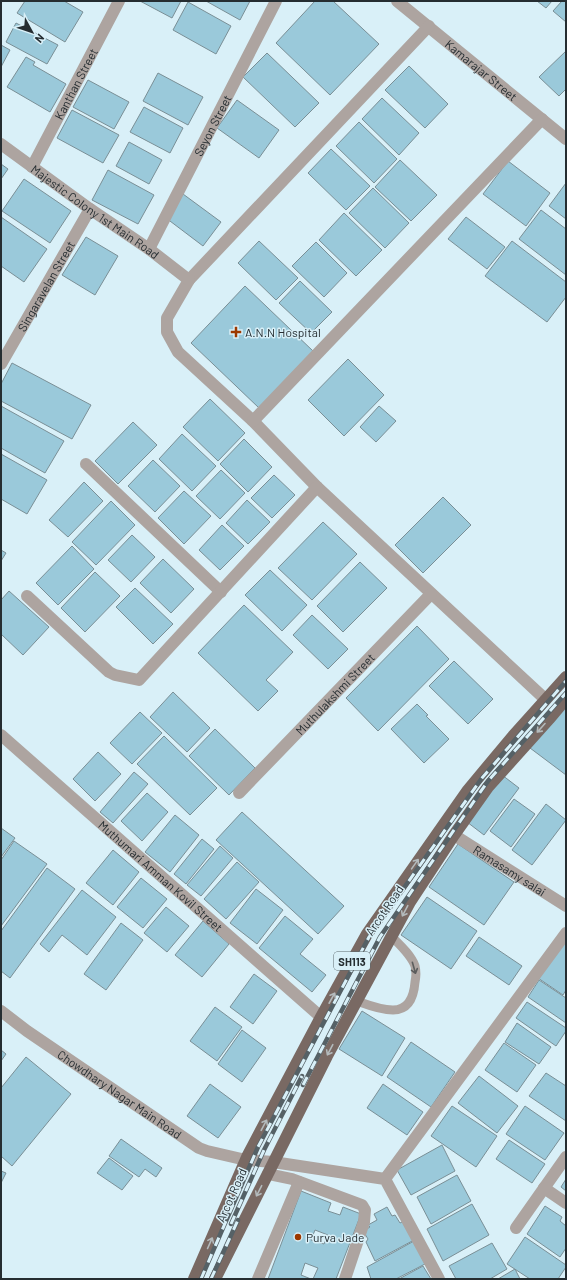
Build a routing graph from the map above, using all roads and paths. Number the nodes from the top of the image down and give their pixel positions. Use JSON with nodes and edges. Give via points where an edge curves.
{"nodes":[{"id":1,"x":119,"y":1,"type":"edge"},
{"id":2,"x":276,"y":1,"type":"edge"},
{"id":3,"x":397,"y":1,"type":"edge"},
{"id":4,"x":429,"y":26,"type":"junction"},
{"id":5,"x":542,"y":119,"type":"junction"},
{"id":6,"x":566,"y":139,"type":"edge"},
{"id":7,"x":1,"y":144,"type":"edge"},
{"id":8,"x":32,"y":167,"type":"junction"},
{"id":9,"x":90,"y":209,"type":"junction"},
{"id":10,"x":149,"y":249,"type":"junction"},
{"id":11,"x":189,"y":280,"type":"junction"},
{"id":12,"x":1,"y":364,"type":"edge"},
{"id":13,"x":253,"y":421,"type":"junction"},
{"id":14,"x":86,"y":464,"type":"dead end"},
{"id":15,"x":317,"y":487,"type":"junction"},
{"id":16,"x":221,"y":592,"type":"junction"},
{"id":17,"x":431,"y":594,"type":"junction"},
{"id":18,"x":27,"y":596,"type":"dead end"},
{"id":19,"x":566,"y":677,"type":"edge"},
{"id":20,"x":545,"y":699,"type":"junction"},
{"id":21,"x":566,"y":699,"type":"edge"},
{"id":22,"x":1,"y":735,"type":"edge"},
{"id":23,"x":239,"y":793,"type":"dead end"},
{"id":24,"x":454,"y":835,"type":"junction"},
{"id":25,"x":566,"y":906,"type":"edge"},
{"id":26,"x":566,"y":933,"type":"edge"},
{"id":27,"x":392,"y":937,"type":"junction"},
{"id":28,"x":357,"y":1001,"type":"junction"},
{"id":29,"x":1,"y":1011,"type":"edge"},
{"id":30,"x":321,"y":1017,"type":"junction"},
{"id":31,"x":566,"y":1157,"type":"edge"},
{"id":32,"x":246,"y":1160,"type":"junction"},
{"id":33,"x":274,"y":1162,"type":"junction"},
{"id":34,"x":268,"y":1174,"type":"junction"},
{"id":35,"x":385,"y":1179,"type":"junction"},
{"id":36,"x":298,"y":1182,"type":"junction"},
{"id":37,"x":544,"y":1188,"type":"junction"},
{"id":38,"x":566,"y":1203,"type":"edge"},
{"id":39,"x":516,"y":1228,"type":"dead end"},
{"id":40,"x":194,"y":1279,"type":"edge"},
{"id":41,"x":216,"y":1279,"type":"edge"},
{"id":42,"x":258,"y":1279,"type":"edge"},
{"id":43,"x":345,"y":1279,"type":"edge"},
{"id":44,"x":439,"y":1279,"type":"edge"}],
"edges":[{"from":1,"to":8,"type":"street","name":"Kanthan Street"},
{"from":2,"to":10,"type":"street","name":"Seyon Street"},
{"from":3,"to":4,"type":"street","name":"Kamarajar Street"},
{"from":4,"to":5,"type":"street","name":"Kamarajar Street"},
{"from":4,"to":11,"type":"street"},
{"from":5,"to":6,"type":"street","name":"Kamarajar Street"},
{"from":5,"to":13,"type":"street"},
{"from":7,"to":8,"type":"street","name":"Majestic Colony 1st Main Road"},
{"from":8,"to":9,"type":"street","name":"Majestic Colony 1st Main Road"},
{"from":9,"to":10,"type":"street","name":"Majestic Colony 1st Main Road"},
{"from":9,"to":12,"type":"street","name":"Singaravelan Street"},
{"from":10,"to":11,"type":"street","name":"Majestic Colony 1st Main Road"},
{"from":11,"to":13,"type":"street","via":[[167,318],[167,332],[178,352]]},
{"from":13,"to":15,"type":"street"},
{"from":14,"to":16,"type":"street"},
{"from":15,"to":16,"type":"street"},
{"from":15,"to":17,"type":"street"},
{"from":16,"to":18,"type":"street","via":[[139,680],[109,672]]},
{"from":17,"to":20,"type":"street"},
{"from":17,"to":23,"type":"street","name":"Muthulakshmi Street"},
{"from":19,"to":20,"type":"main road","name":"Arcot Road","number":"SH113"},
{"from":30,"to":20,"type":"main road","name":"Arcot Road","number":"SH113","one_way":true,"via":[[367,934],[442,826],[473,784]]},
{"from":21,"to":24,"type":"main road","name":"Arcot Road","number":"SH113","one_way":true,"via":[[488,787]]},
{"from":22,"to":30,"type":"street","name":"Muthumari Amman Kovil Street"},
{"from":24,"to":25,"type":"street","name":"Ramasamy salai"},
{"from":24,"to":27,"type":"main road","name":"Arcot Road","number":"SH113","one_way":true,"via":[[410,902]]},
{"from":26,"to":35,"type":"street"},
{"from":27,"to":28,"type":"main road","name":"Arcot Road","number":"SH113"},
{"from":27,"to":28,"type":"lane","one_way":true,"via":[[415,966],[414,995],[406,1006],[394,1011]]},
{"from":28,"to":33,"type":"main road","name":"Arcot Road","number":"SH113","one_way":true},
{"from":29,"to":32,"type":"street","name":"Chowdhary Nagar Main Road","via":[[199,1148]]},
{"from":32,"to":30,"type":"main road","name":"Arcot Road","number":"SH113","one_way":true},
{"from":31,"to":37,"type":"street"},
{"from":32,"to":33,"type":"street","name":"Chowdhary Nagar Main Road"},
{"from":40,"to":32,"type":"main road","name":"Arcot Road","number":"SH113","one_way":true},
{"from":33,"to":34,"type":"main road","name":"Arcot Road","number":"SH113"},
{"from":33,"to":35,"type":"street","name":"Chowdhary Nagar Main Road"},
{"from":34,"to":36,"type":"street"},
{"from":34,"to":41,"type":"main road","name":"Arcot Road","number":"SH113","one_way":true},
{"from":35,"to":44,"type":"street"},
{"from":36,"to":42,"type":"street"},
{"from":36,"to":43,"type":"street","via":[[356,1202],[365,1210],[364,1222]]},
{"from":37,"to":38,"type":"street"},
{"from":37,"to":39,"type":"street"}]}
